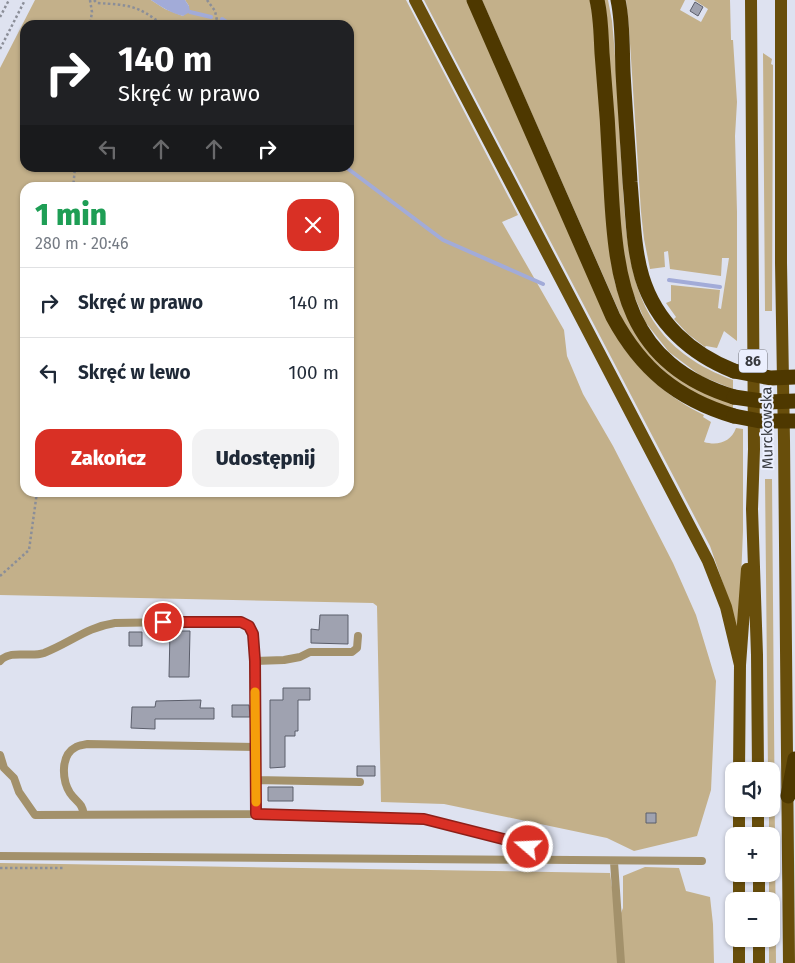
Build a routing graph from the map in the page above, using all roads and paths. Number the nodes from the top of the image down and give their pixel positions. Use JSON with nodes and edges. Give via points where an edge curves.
{"nodes":[{"id":1,"x":9,"y":0,"type":"edge"},
{"id":2,"x":25,"y":0,"type":"edge"},
{"id":3,"x":92,"y":0,"type":"edge"},
{"id":4,"x":415,"y":0,"type":"edge"},
{"id":5,"x":474,"y":0,"type":"edge"},
{"id":6,"x":597,"y":0,"type":"edge"},
{"id":7,"x":618,"y":0,"type":"edge"},
{"id":8,"x":751,"y":0,"type":"edge"},
{"id":9,"x":781,"y":0,"type":"edge"},
{"id":10,"x":209,"y":1,"type":"edge"},
{"id":11,"x":0,"y":17,"type":"edge"},
{"id":12,"x":91,"y":20,"type":"edge"},
{"id":13,"x":157,"y":20,"type":"edge"},
{"id":14,"x":217,"y":20,"type":"edge"},
{"id":15,"x":0,"y":49,"type":"edge"},
{"id":16,"x":795,"y":377,"type":"edge"},
{"id":17,"x":795,"y":401,"type":"edge"},
{"id":18,"x":795,"y":421,"type":"edge"},
{"id":19,"x":36,"y":497,"type":"edge"},
{"id":20,"x":752,"y":509,"type":"junction"},
{"id":21,"x":0,"y":576,"type":"edge"},
{"id":22,"x":358,"y":636,"type":"dead end"},
{"id":23,"x":0,"y":661,"type":"edge"},
{"id":24,"x":255,"y":661,"type":"junction"},
{"id":25,"x":740,"y":665,"type":"junction"},
{"id":26,"x":255,"y":747,"type":"junction"},
{"id":27,"x":0,"y":755,"type":"edge"},
{"id":28,"x":795,"y":759,"type":"edge"},
{"id":29,"x":739,"y":762,"type":"edge"},
{"id":30,"x":758,"y":762,"type":"edge"},
{"id":31,"x":256,"y":780,"type":"junction"},
{"id":32,"x":360,"y":782,"type":"dead end"},
{"id":33,"x":788,"y":796,"type":"junction"},
{"id":34,"x":256,"y":814,"type":"junction"},
{"id":35,"x":84,"y":815,"type":"junction"},
{"id":36,"x":0,"y":856,"type":"edge"},
{"id":37,"x":532,"y":859,"type":"junction"},
{"id":38,"x":702,"y":861,"type":"dead end"},
{"id":39,"x":614,"y":862,"type":"junction"},
{"id":40,"x":739,"y":947,"type":"edge"},
{"id":41,"x":759,"y":947,"type":"edge"},
{"id":42,"x":621,"y":963,"type":"edge"},
{"id":43,"x":739,"y":963,"type":"edge"},
{"id":44,"x":759,"y":963,"type":"edge"},
{"id":45,"x":789,"y":963,"type":"edge"}],
"edges":[{"from":1,"to":11,"type":"path"},
{"from":2,"to":15,"type":"path"},
{"from":3,"to":12,"type":"path"},
{"from":3,"to":13,"type":"path","via":[[127,5]]},
{"from":4,"to":25,"type":"main road","via":[[708,561],[726,607]]},
{"from":5,"to":18,"type":"highway","bridge":true,"via":[[624,338],[661,380],[698,404],[734,416],[770,422]]},
{"from":6,"to":17,"type":"highway","bridge":true,"via":[[619,271],[642,331],[664,358],[688,377],[715,391],[762,401]]},
{"from":7,"to":16,"type":"highway","bridge":true,"via":[[633,223],[642,277],[652,301],[681,340],[701,356],[734,371],[771,378]]},
{"from":8,"to":20,"type":"main road","name":"Murckowska","number":"86"},
{"from":9,"to":33,"type":"main road","name":"Murckowska","number":"86"},
{"from":10,"to":14,"type":"path"},
{"from":19,"to":21,"type":"path","via":[[29,550]]},
{"from":20,"to":25,"type":"main road"},
{"from":20,"to":30,"type":"main road","name":"Murckowska","number":"86"},
{"from":22,"to":24,"type":"lane","via":[[352,652],[310,652],[284,660]]},
{"from":23,"to":24,"type":"lane","via":[[8,655],[42,654],[101,625],[232,621],[249,626],[253,634]]},
{"from":24,"to":26,"type":"lane"},
{"from":25,"to":29,"type":"main road"},
{"from":26,"to":31,"type":"lane"},
{"from":26,"to":35,"type":"lane","via":[[87,744],[74,747],[66,757],[63,770],[69,792],[83,806]]},
{"from":27,"to":35,"type":"lane","via":[[4,768],[14,778],[34,815]]},
{"from":28,"to":33,"type":"highway"},
{"from":31,"to":32,"type":"lane"},
{"from":31,"to":34,"type":"lane"},
{"from":33,"to":45,"type":"main road","number":"86"},
{"from":34,"to":35,"type":"lane"},
{"from":34,"to":37,"type":"lane","via":[[424,819],[515,842],[528,847]]},
{"from":36,"to":37,"type":"lane"},
{"from":37,"to":39,"type":"lane"},
{"from":38,"to":39,"type":"lane"},
{"from":39,"to":42,"type":"lane"},
{"from":40,"to":43,"type":"main road"},
{"from":41,"to":44,"type":"main road"}]}
